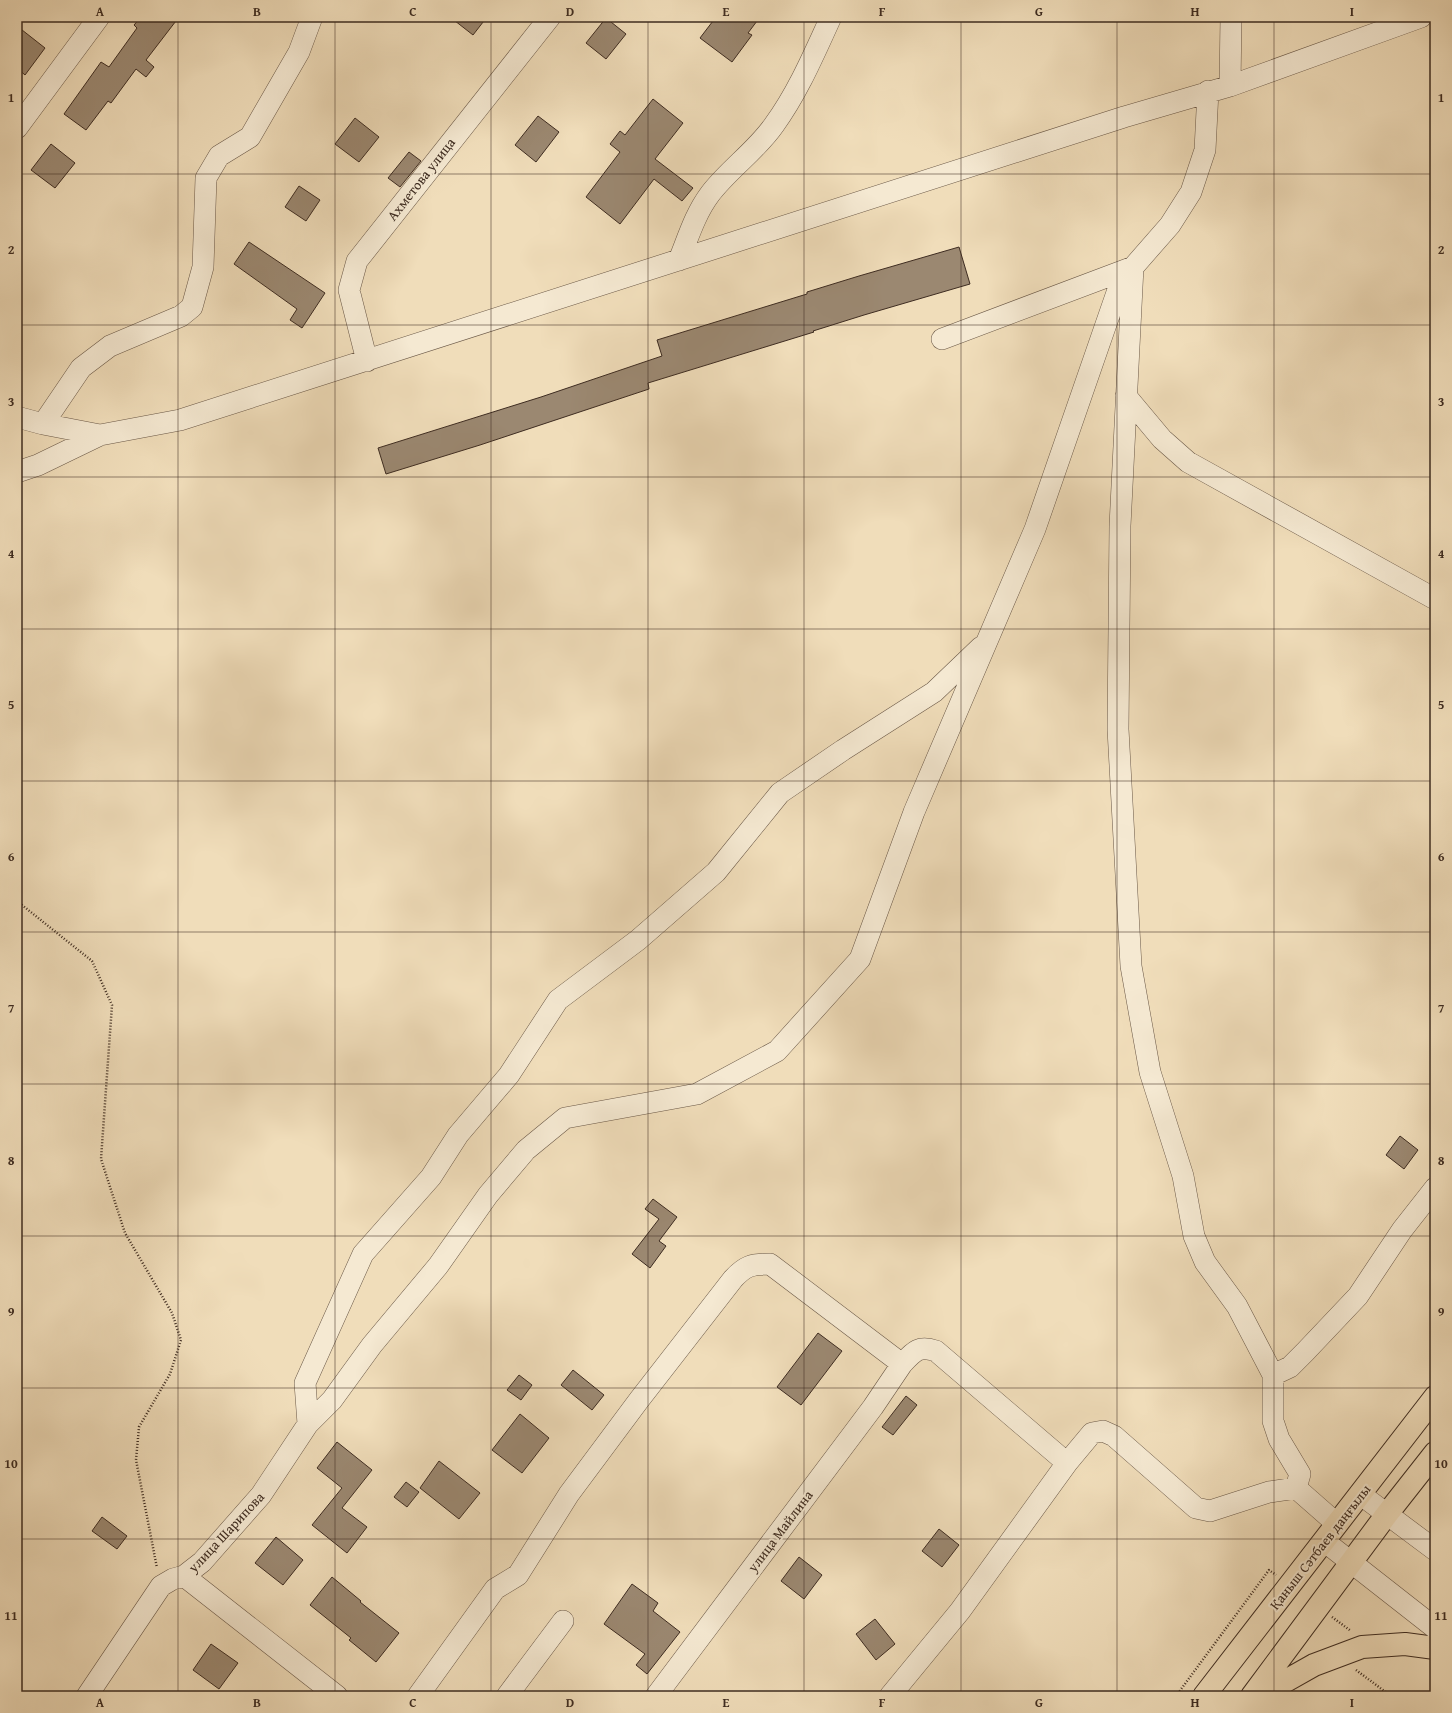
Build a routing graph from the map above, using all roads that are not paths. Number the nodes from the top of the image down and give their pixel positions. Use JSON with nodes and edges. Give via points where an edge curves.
{"nodes":[{"id":1,"x":99,"y":17,"type":"edge"},
{"id":2,"x":312,"y":17,"type":"edge"},
{"id":3,"x":550,"y":17,"type":"edge"},
{"id":4,"x":831,"y":17,"type":"edge"},
{"id":5,"x":1231,"y":17,"type":"edge"},
{"id":6,"x":1421,"y":17,"type":"edge"},
{"id":7,"x":1230,"y":86,"type":"junction"},
{"id":8,"x":1208,"y":91,"type":"junction"},
{"id":9,"x":17,"y":128,"type":"edge"},
{"id":10,"x":679,"y":260,"type":"junction"},
{"id":11,"x":1133,"y":267,"type":"junction"},
{"id":12,"x":942,"y":339,"type":"dead end"},
{"id":13,"x":367,"y":361,"type":"junction"},
{"id":14,"x":1126,"y":396,"type":"junction"},
{"id":15,"x":17,"y":417,"type":"edge"},
{"id":16,"x":43,"y":424,"type":"junction"},
{"id":17,"x":100,"y":435,"type":"junction"},
{"id":18,"x":17,"y":472,"type":"edge"},
{"id":19,"x":1435,"y":599,"type":"edge"},
{"id":20,"x":987,"y":641,"type":"junction"},
{"id":21,"x":1435,"y":1188,"type":"edge"},
{"id":22,"x":902,"y":1364,"type":"junction"},
{"id":23,"x":1273,"y":1375,"type":"junction"},
{"id":24,"x":1435,"y":1397,"type":"edge"},
{"id":25,"x":308,"y":1424,"type":"junction"},
{"id":26,"x":1435,"y":1453,"type":"edge"},
{"id":27,"x":1067,"y":1462,"type":"junction"},
{"id":28,"x":1296,"y":1488,"type":"junction"},
{"id":29,"x":1360,"y":1494,"type":"junction"},
{"id":30,"x":1387,"y":1514,"type":"junction"},
{"id":31,"x":1337,"y":1524,"type":"junction"},
{"id":32,"x":1324,"y":1541,"type":"junction"},
{"id":33,"x":1435,"y":1550,"type":"edge"},
{"id":34,"x":1352,"y":1563,"type":"junction"},
{"id":35,"x":184,"y":1576,"type":"junction"},
{"id":36,"x":563,"y":1621,"type":"dead end"},
{"id":37,"x":1435,"y":1628,"type":"edge"},
{"id":38,"x":1435,"y":1648,"type":"edge"},
{"id":39,"x":87,"y":1696,"type":"edge"},
{"id":40,"x":337,"y":1696,"type":"edge"},
{"id":41,"x":418,"y":1696,"type":"edge"},
{"id":42,"x":507,"y":1696,"type":"edge"},
{"id":43,"x":656,"y":1696,"type":"edge"},
{"id":44,"x":890,"y":1696,"type":"edge"},
{"id":45,"x":1204,"y":1696,"type":"edge"},
{"id":46,"x":1252,"y":1696,"type":"edge"},
{"id":47,"x":1259,"y":1696,"type":"edge"}],
"edges":[{"from":1,"to":9,"type":"street"},
{"from":2,"to":16,"type":"street","via":[[299,52],[250,137],[219,156],[206,178],[203,267],[192,307],[181,316],[110,346],[81,368]]},
{"from":3,"to":13,"type":"street","name":"Ахметова улица","via":[[357,261],[349,290]]},
{"from":4,"to":10,"type":"street","via":[[809,66],[775,124],[766,137],[710,194],[697,215]]},
{"from":5,"to":7,"type":"street"},
{"from":6,"to":7,"type":"street"},
{"from":7,"to":8,"type":"street"},
{"from":8,"to":10,"type":"street"},
{"from":8,"to":11,"type":"street","name":"улица Шарипова","via":[[1205,150],[1191,192],[1170,225]]},
{"from":10,"to":13,"type":"street"},
{"from":11,"to":12,"type":"street"},
{"from":11,"to":14,"type":"street"},
{"from":11,"to":20,"type":"street","name":"улица Шарипова","via":[[1121,281],[1034,529]]},
{"from":13,"to":17,"type":"street","via":[[180,420]]},
{"from":14,"to":19,"type":"street","via":[[1162,439],[1188,462]]},
{"from":14,"to":23,"type":"street","via":[[1120,526],[1118,729],[1131,966],[1150,1072],[1183,1176],[1194,1236],[1205,1262],[1237,1306]]},
{"from":15,"to":16,"type":"street"},
{"from":16,"to":17,"type":"street"},
{"from":17,"to":18,"type":"street","via":[[38,465]]},
{"from":20,"to":25,"type":"street","via":[[934,692],[780,793],[716,872],[638,940],[558,1000],[509,1075],[458,1135],[431,1177],[363,1254],[305,1383]]},
{"from":20,"to":25,"type":"street","name":"улица Шарипова","via":[[914,812],[860,959],[777,1051],[697,1094],[565,1118],[532,1146],[488,1195],[438,1266],[372,1345],[332,1400]]},
{"from":21,"to":23,"type":"street","via":[[1402,1230],[1358,1296],[1290,1367]]},
{"from":22,"to":27,"type":"street","name":"улица Майлина","via":[[914,1351],[926,1348],[936,1351]]},
{"from":22,"to":41,"type":"street","via":[[770,1264],[756,1264],[743,1268],[569,1494],[518,1575],[495,1589]]},
{"from":22,"to":43,"type":"street","name":"улица Майлина","via":[[873,1407]]},
{"from":23,"to":28,"type":"street","via":[[1273,1421],[1279,1439],[1300,1474]]},
{"from":24,"to":29,"type":"main road","name":"Қаныш Сәтбаев даңғылы"},
{"from":25,"to":35,"type":"street","name":"улица Шарипова","via":[[261,1495],[202,1562]]},
{"from":26,"to":30,"type":"main road"},
{"from":27,"to":28,"type":"street","via":[[1092,1433],[1103,1431],[1114,1436],[1196,1508],[1210,1510],[1269,1492]]},
{"from":27,"to":44,"type":"street","via":[[960,1611]]},
{"from":28,"to":31,"type":"street"},
{"from":29,"to":30,"type":"street"},
{"from":29,"to":31,"type":"main road","name":"Қаныш Сәтбаев даңғылы"},
{"from":30,"to":33,"type":"street"},
{"from":30,"to":34,"type":"main road"},
{"from":31,"to":32,"type":"main road","name":"Қаныш Сәтбаев даңғылы"},
{"from":32,"to":34,"type":"street"},
{"from":32,"to":45,"type":"main road","name":"Қаныш Сәтбаев даңғылы"},
{"from":34,"to":37,"type":"street"},
{"from":34,"to":46,"type":"main road"},
{"from":35,"to":39,"type":"street","name":"улица Шарипова","via":[[161,1586]]},
{"from":35,"to":40,"type":"street"},
{"from":36,"to":42,"type":"street"},
{"from":38,"to":47,"type":"main road","via":[[1404,1644],[1362,1647],[1314,1665]]}]}
